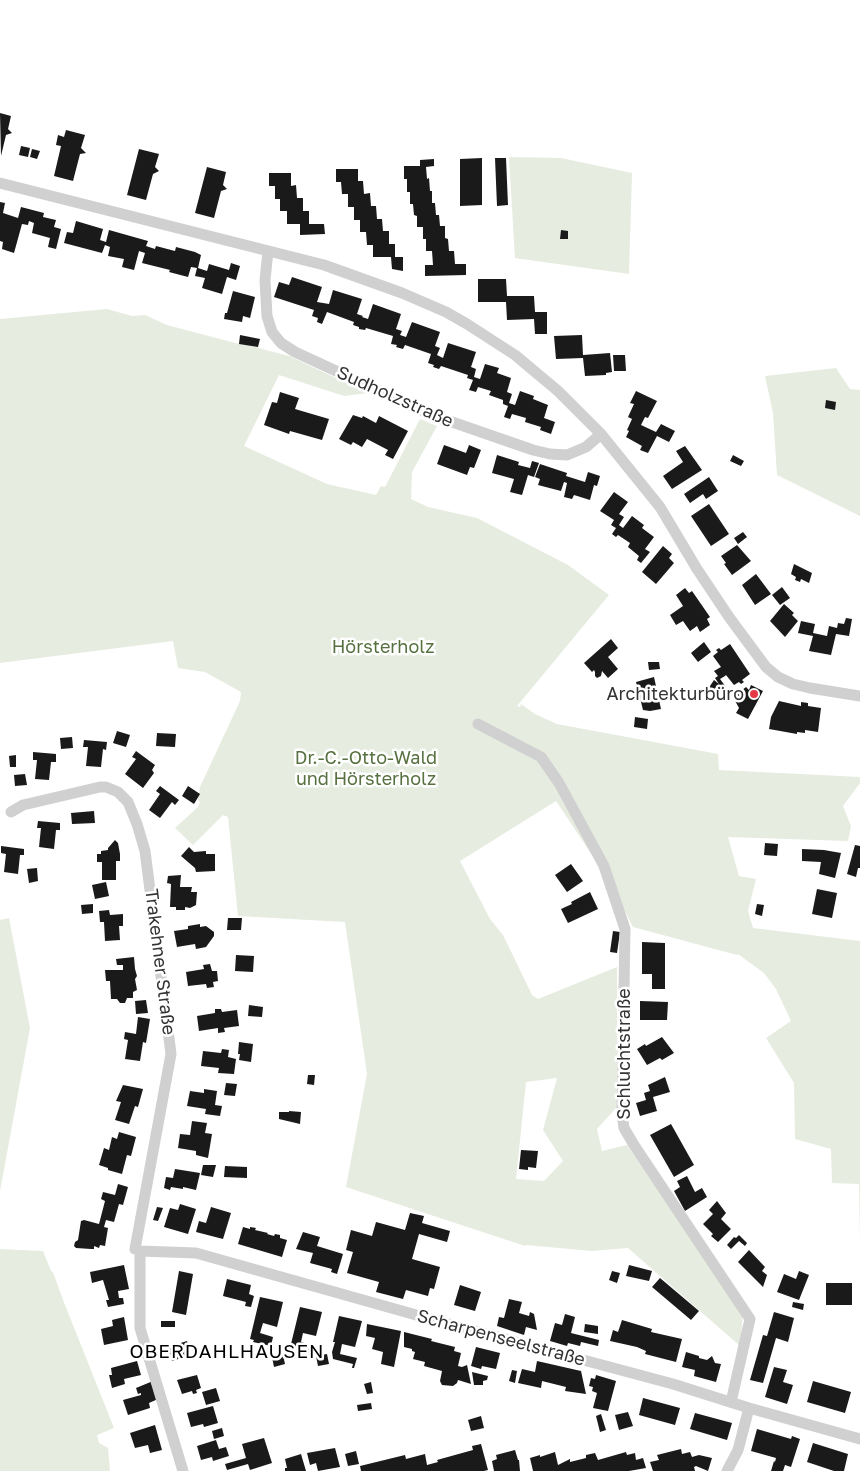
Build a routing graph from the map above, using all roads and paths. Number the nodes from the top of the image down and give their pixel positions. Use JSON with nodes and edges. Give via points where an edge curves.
{"nodes":[{"id":1,"x":0,"y":183,"type":"edge"},
{"id":2,"x":268,"y":251,"type":"junction"},
{"id":3,"x":601,"y":434,"type":"junction"},
{"id":4,"x":860,"y":696,"type":"edge"},
{"id":5,"x":478,"y":724,"type":"dead end"},
{"id":6,"x":11,"y":812,"type":"dead end"},
{"id":7,"x":138,"y":1250,"type":"junction"},
{"id":8,"x":731,"y":1402,"type":"junction"},
{"id":9,"x":748,"y":1408,"type":"junction"},
{"id":10,"x":860,"y":1439,"type":"edge"},
{"id":11,"x":183,"y":1471,"type":"edge"},
{"id":12,"x":727,"y":1471,"type":"edge"}],
"edges":[{"from":1,"to":2,"type":"street"},
{"from":2,"to":3,"type":"street","via":[[366,279],[446,312],[515,355],[558,391]]},
{"from":2,"to":3,"type":"street","name":"Sudholzstraße","via":[[265,280],[267,316],[272,332],[295,352],[429,414],[533,450],[567,455],[586,447]]},
{"from":3,"to":4,"type":"street","via":[[660,507],[713,593],[766,667],[793,684]]},
{"from":5,"to":8,"type":"street","name":"Schluchtstraße","via":[[540,757],[559,784],[604,866],[625,929],[624,1128],[750,1318]]},
{"from":6,"to":7,"type":"street","name":"Trakehner Straße","via":[[23,805],[106,787],[118,792],[128,802],[142,842],[171,1054]]},
{"from":7,"to":8,"type":"street","name":"Scharpenseelstraße","via":[[196,1253]]},
{"from":7,"to":11,"type":"street","name":"Trakehner Straße","via":[[140,1328]]},
{"from":8,"to":9,"type":"street","name":"Scharpenseelstraße"},
{"from":9,"to":10,"type":"street","name":"Scharpenseelstraße"},
{"from":9,"to":12,"type":"street","via":[[738,1450]]}]}
